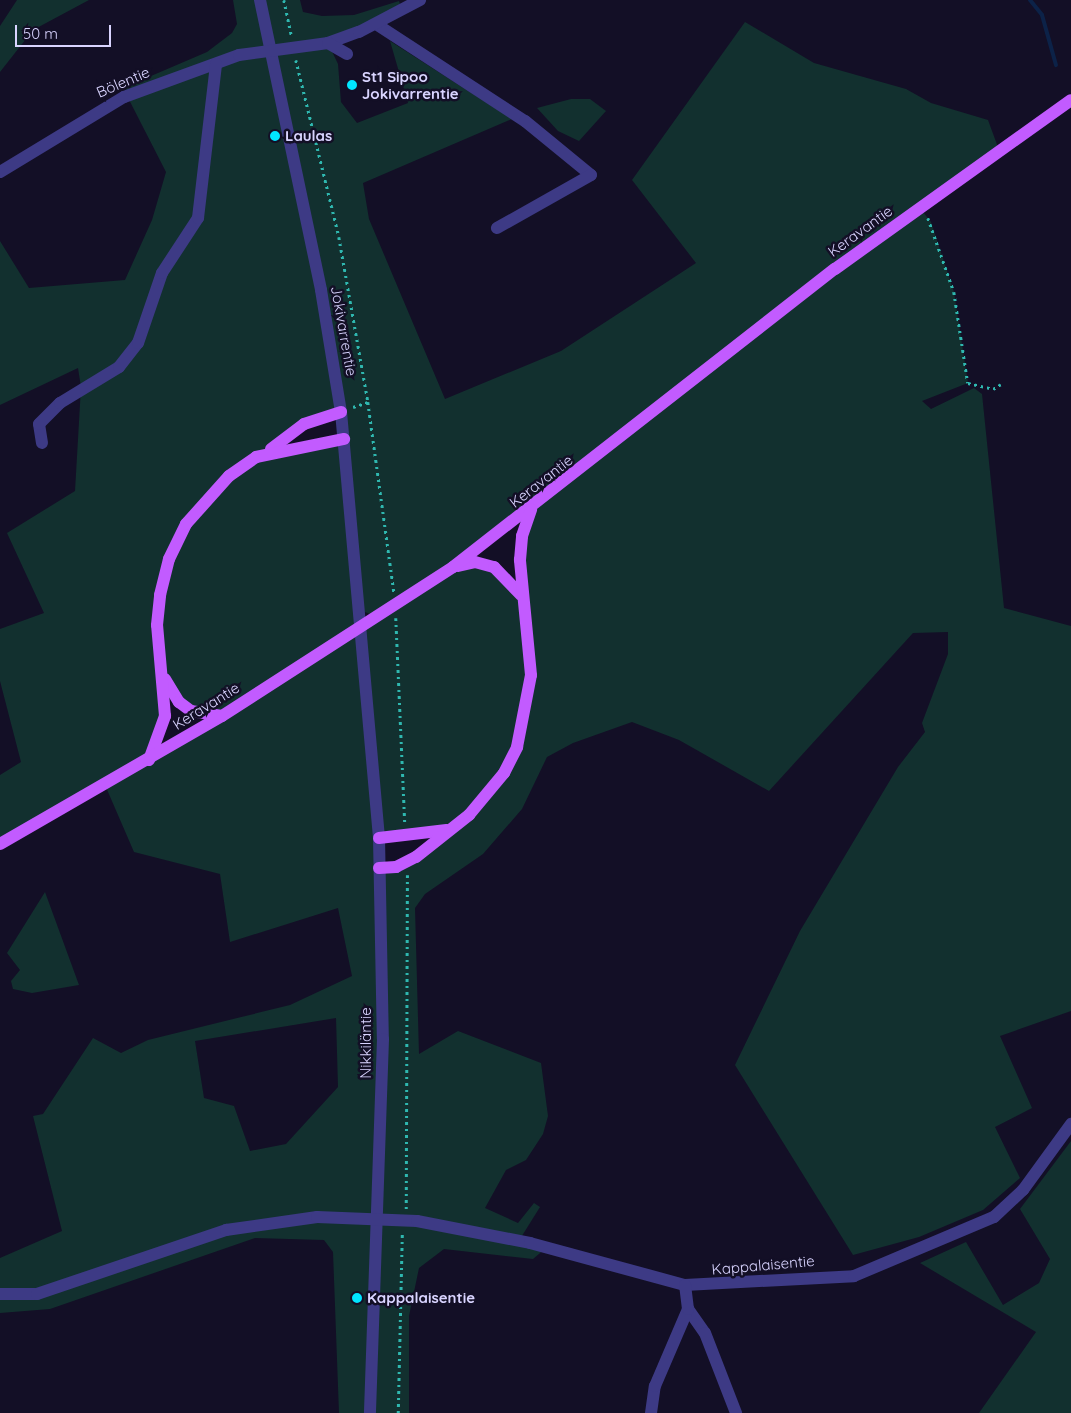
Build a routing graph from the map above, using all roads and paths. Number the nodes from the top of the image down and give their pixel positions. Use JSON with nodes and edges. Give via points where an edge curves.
{"nodes":[{"id":1,"x":260,"y":0,"type":"edge"},
{"id":2,"x":284,"y":0,"type":"edge"},
{"id":3,"x":420,"y":0,"type":"edge"},
{"id":4,"x":376,"y":24,"type":"junction"},
{"id":5,"x":291,"y":35,"type":"dead end"},
{"id":6,"x":328,"y":43,"type":"junction"},
{"id":7,"x":271,"y":49,"type":"junction"},
{"id":8,"x":347,"y":54,"type":"dead end"},
{"id":9,"x":296,"y":56,"type":"dead end"},
{"id":10,"x":216,"y":64,"type":"junction"},
{"id":11,"x":1071,"y":100,"type":"edge"},
{"id":12,"x":0,"y":172,"type":"edge"},
{"id":13,"x":919,"y":207,"type":"junction"},
{"id":14,"x":497,"y":228,"type":"dead end"},
{"id":15,"x":1001,"y":384,"type":"dead end"},
{"id":16,"x":368,"y":402,"type":"junction"},
{"id":17,"x":341,"y":412,"type":"junction"},
{"id":18,"x":344,"y":439,"type":"junction"},
{"id":19,"x":42,"y":443,"type":"dead end"},
{"id":20,"x":267,"y":452,"type":"junction"},
{"id":21,"x":531,"y":510,"type":"junction"},
{"id":22,"x":453,"y":567,"type":"junction"},
{"id":23,"x":392,"y":576,"type":"dead end"},
{"id":24,"x":524,"y":600,"type":"junction"},
{"id":25,"x":400,"y":654,"type":"dead end"},
{"id":26,"x":366,"y":672,"type":"joint"},
{"id":27,"x":163,"y":676,"type":"junction"},
{"id":28,"x":222,"y":716,"type":"junction"},
{"id":29,"x":148,"y":760,"type":"junction"},
{"id":30,"x":405,"y":825,"type":"dead end"},
{"id":31,"x":454,"y":828,"type":"junction"},
{"id":32,"x":379,"y":838,"type":"junction"},
{"id":33,"x":0,"y":844,"type":"edge"},
{"id":34,"x":379,"y":868,"type":"junction"},
{"id":35,"x":407,"y":872,"type":"dead end"},
{"id":36,"x":1071,"y":1124,"type":"edge"},
{"id":37,"x":406,"y":1207,"type":"dead end"},
{"id":38,"x":377,"y":1218,"type":"junction"},
{"id":39,"x":402,"y":1232,"type":"dead end"},
{"id":40,"x":685,"y":1285,"type":"junction"},
{"id":41,"x":0,"y":1294,"type":"edge"},
{"id":42,"x":688,"y":1309,"type":"junction"},
{"id":43,"x":370,"y":1413,"type":"edge"},
{"id":44,"x":398,"y":1413,"type":"edge"},
{"id":45,"x":651,"y":1413,"type":"edge"},
{"id":46,"x":736,"y":1413,"type":"edge"}],
"edges":[{"from":1,"to":7,"type":"street","name":"Jokivarrentie"},
{"from":2,"to":5,"type":"path"},
{"from":3,"to":4,"type":"street","name":"Bölentie"},
{"from":4,"to":6,"type":"street","name":"Bölentie"},
{"from":4,"to":14,"type":"street","via":[[525,120],[591,174]]},
{"from":6,"to":7,"type":"street","name":"Bölentie"},
{"from":6,"to":8,"type":"street"},
{"from":7,"to":10,"type":"street","name":"Bölentie"},
{"from":7,"to":17,"type":"street","name":"Jokivarrentie","via":[[321,290]]},
{"from":9,"to":16,"type":"path","via":[[339,237]]},
{"from":10,"to":12,"type":"street","name":"Bölentie","via":[[124,97]]},
{"from":10,"to":19,"type":"street","via":[[198,218],[162,273],[138,342],[119,367],[60,403],[39,424]]},
{"from":11,"to":13,"type":"main road","name":"Keravantie"},
{"from":13,"to":15,"type":"path","via":[[932,222],[954,292],[968,383],[993,389]]},
{"from":13,"to":21,"type":"main road","name":"Keravantie"},
{"from":16,"to":17,"type":"path"},
{"from":16,"to":23,"type":"path"},
{"from":17,"to":18,"type":"street","name":"Jokivarrentie"},
{"from":17,"to":20,"type":"main road","via":[[304,424]]},
{"from":18,"to":20,"type":"main road"},
{"from":18,"to":26,"type":"street","name":"Jokivarrentie"},
{"from":20,"to":27,"type":"main road","via":[[229,476],[207,497],[169,559],[157,625]]},
{"from":21,"to":22,"type":"main road","name":"Keravantie"},
{"from":21,"to":24,"type":"main road","via":[[522,536]]},
{"from":22,"to":24,"type":"main road","via":[[475,562],[494,566],[517,586]]},
{"from":22,"to":28,"type":"main road","name":"Keravantie"},
{"from":24,"to":31,"type":"main road","via":[[532,676],[525,723],[504,773]]},
{"from":25,"to":30,"type":"path"},
{"from":26,"to":32,"type":"street","name":"Nikkiläntie"},
{"from":27,"to":28,"type":"main road","via":[[179,702],[191,711]]},
{"from":27,"to":29,"type":"main road","via":[[165,716]]},
{"from":28,"to":29,"type":"main road","name":"Keravantie"},
{"from":29,"to":33,"type":"main road","name":"Keravantie"},
{"from":31,"to":32,"type":"main road"},
{"from":31,"to":34,"type":"main road","via":[[406,862]]},
{"from":32,"to":34,"type":"street","name":"Nikkiläntie"},
{"from":34,"to":38,"type":"street","name":"Nikkiläntie","via":[[383,1039]]},
{"from":35,"to":37,"type":"path"},
{"from":36,"to":40,"type":"street","name":"Kappalaisentie","via":[[1008,1207],[966,1230],[854,1276]]},
{"from":38,"to":40,"type":"street","name":"Kappalaisentie","via":[[417,1221],[530,1243]]},
{"from":38,"to":41,"type":"street","name":"Kappalaisentie","via":[[271,1221],[226,1230],[37,1294]]},
{"from":38,"to":43,"type":"street","name":"Nikkiläntie"},
{"from":39,"to":44,"type":"path"},
{"from":40,"to":42,"type":"street"},
{"from":42,"to":45,"type":"street","via":[[655,1386]]},
{"from":42,"to":46,"type":"street","via":[[706,1333]]}]}
